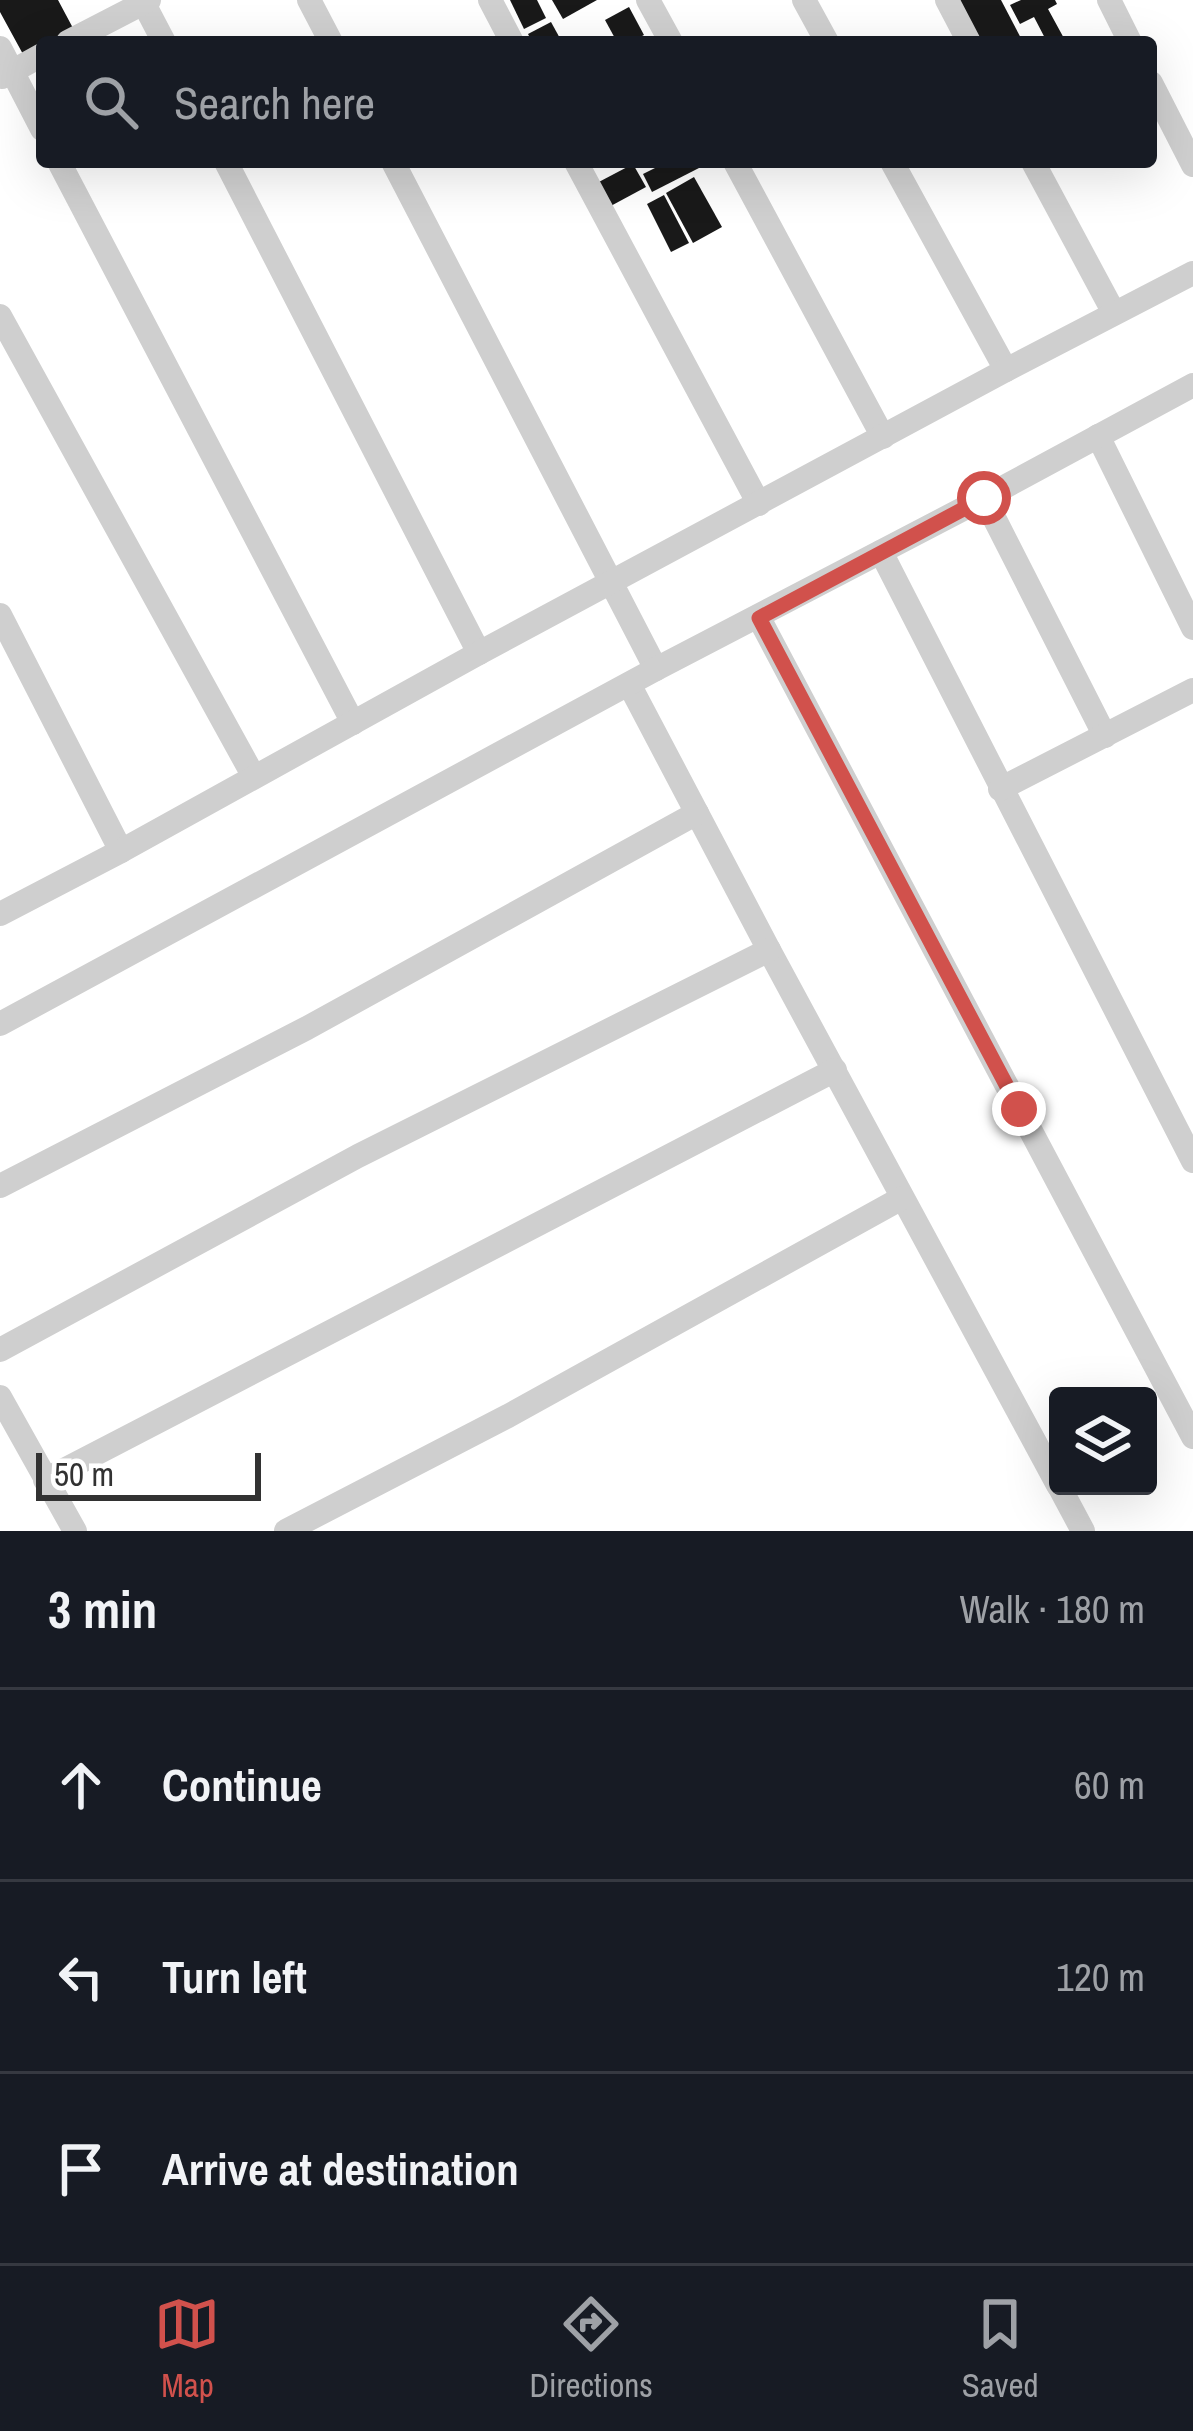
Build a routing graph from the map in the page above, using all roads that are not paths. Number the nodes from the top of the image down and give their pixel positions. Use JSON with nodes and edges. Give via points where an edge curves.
{"nodes":[{"id":1,"x":309,"y":0,"type":"edge"},
{"id":2,"x":490,"y":0,"type":"edge"},
{"id":3,"x":648,"y":0,"type":"edge"},
{"id":4,"x":804,"y":0,"type":"edge"},
{"id":5,"x":947,"y":0,"type":"edge"},
{"id":6,"x":1109,"y":0,"type":"edge"},
{"id":7,"x":145,"y":1,"type":"edge"},
{"id":8,"x":79,"y":36,"type":"edge"},
{"id":9,"x":161,"y":36,"type":"edge"},
{"id":10,"x":328,"y":36,"type":"edge"},
{"id":11,"x":509,"y":36,"type":"edge"},
{"id":12,"x":668,"y":36,"type":"edge"},
{"id":13,"x":823,"y":36,"type":"edge"},
{"id":14,"x":967,"y":36,"type":"edge"},
{"id":15,"x":1127,"y":36,"type":"edge"},
{"id":16,"x":36,"y":58,"type":"edge"},
{"id":17,"x":4,"y":66,"type":"edge"},
{"id":18,"x":1157,"y":94,"type":"edge"},
{"id":19,"x":36,"y":119,"type":"edge"},
{"id":20,"x":1193,"y":165,"type":"edge"},
{"id":21,"x":62,"y":168,"type":"edge"},
{"id":22,"x":229,"y":168,"type":"edge"},
{"id":23,"x":396,"y":168,"type":"edge"},
{"id":24,"x":579,"y":168,"type":"edge"},
{"id":25,"x":738,"y":168,"type":"edge"},
{"id":26,"x":895,"y":168,"type":"edge"},
{"id":27,"x":1036,"y":168,"type":"edge"},
{"id":28,"x":1193,"y":273,"type":"edge"},
{"id":29,"x":1114,"y":313,"type":"junction"},
{"id":30,"x":0,"y":316,"type":"edge"},
{"id":31,"x":1006,"y":370,"type":"junction"},
{"id":32,"x":1193,"y":385,"type":"edge"},
{"id":33,"x":884,"y":436,"type":"junction"},
{"id":34,"x":1098,"y":436,"type":"junction"},
{"id":35,"x":984,"y":498,"type":"junction"},
{"id":36,"x":759,"y":504,"type":"junction"},
{"id":37,"x":881,"y":553,"type":"junction"},
{"id":38,"x":611,"y":582,"type":"junction"},
{"id":39,"x":0,"y":614,"type":"edge"},
{"id":40,"x":759,"y":618,"type":"junction"},
{"id":41,"x":1193,"y":628,"type":"edge"},
{"id":42,"x":479,"y":653,"type":"junction"},
{"id":43,"x":656,"y":669,"type":"junction"},
{"id":44,"x":629,"y":684,"type":"junction"},
{"id":45,"x":1193,"y":690,"type":"edge"},
{"id":46,"x":353,"y":723,"type":"junction"},
{"id":47,"x":1106,"y":736,"type":"junction"},
{"id":48,"x":254,"y":777,"type":"junction"},
{"id":49,"x":1000,"y":789,"type":"junction"},
{"id":50,"x":698,"y":813,"type":"junction"},
{"id":51,"x":121,"y":851,"type":"junction"},
{"id":52,"x":0,"y":912,"type":"edge"},
{"id":53,"x":769,"y":950,"type":"junction"},
{"id":54,"x":0,"y":1024,"type":"edge"},
{"id":55,"x":835,"y":1070,"type":"junction"},
{"id":56,"x":1193,"y":1161,"type":"edge"},
{"id":57,"x":0,"y":1186,"type":"edge"},
{"id":58,"x":902,"y":1198,"type":"junction"},
{"id":59,"x":0,"y":1350,"type":"edge"},
{"id":60,"x":0,"y":1397,"type":"edge"},
{"id":61,"x":1193,"y":1437,"type":"edge"},
{"id":62,"x":1049,"y":1468,"type":"edge"},
{"id":63,"x":45,"y":1480,"type":"junction"},
{"id":64,"x":1063,"y":1495,"type":"edge"},
{"id":65,"x":76,"y":1531,"type":"edge"},
{"id":66,"x":286,"y":1531,"type":"edge"},
{"id":67,"x":1083,"y":1531,"type":"edge"}],
"edges":[{"from":1,"to":10,"type":"street"},
{"from":2,"to":11,"type":"street"},
{"from":3,"to":12,"type":"street"},
{"from":4,"to":13,"type":"street"},
{"from":5,"to":14,"type":"street"},
{"from":6,"to":15,"type":"street"},
{"from":7,"to":8,"type":"street"},
{"from":7,"to":9,"type":"street"},
{"from":16,"to":17,"type":"street"},
{"from":17,"to":19,"type":"street"},
{"from":18,"to":20,"type":"street"},
{"from":21,"to":46,"type":"street"},
{"from":22,"to":42,"type":"street"},
{"from":23,"to":38,"type":"street"},
{"from":24,"to":36,"type":"street"},
{"from":25,"to":33,"type":"street"},
{"from":26,"to":31,"type":"street"},
{"from":27,"to":29,"type":"street"},
{"from":28,"to":29,"type":"street"},
{"from":29,"to":31,"type":"street"},
{"from":30,"to":48,"type":"street"},
{"from":31,"to":33,"type":"street"},
{"from":32,"to":34,"type":"street"},
{"from":33,"to":36,"type":"street"},
{"from":34,"to":35,"type":"street"},
{"from":34,"to":41,"type":"street"},
{"from":35,"to":37,"type":"street"},
{"from":35,"to":47,"type":"street"},
{"from":36,"to":38,"type":"street"},
{"from":37,"to":40,"type":"street"},
{"from":37,"to":49,"type":"street"},
{"from":38,"to":42,"type":"street"},
{"from":38,"to":43,"type":"street"},
{"from":39,"to":51,"type":"street"},
{"from":40,"to":43,"type":"street"},
{"from":40,"to":61,"type":"street"},
{"from":42,"to":46,"type":"street"},
{"from":43,"to":44,"type":"street"},
{"from":44,"to":50,"type":"street"},
{"from":44,"to":54,"type":"street"},
{"from":45,"to":47,"type":"street"},
{"from":46,"to":48,"type":"street"},
{"from":47,"to":49,"type":"street"},
{"from":48,"to":51,"type":"street"},
{"from":49,"to":56,"type":"street"},
{"from":50,"to":53,"type":"street"},
{"from":50,"to":57,"type":"street"},
{"from":51,"to":52,"type":"street"},
{"from":53,"to":55,"type":"street"},
{"from":53,"to":59,"type":"street","via":[[358,1156]]},
{"from":55,"to":58,"type":"street"},
{"from":55,"to":63,"type":"street"},
{"from":58,"to":62,"type":"street"},
{"from":58,"to":66,"type":"street"},
{"from":60,"to":63,"type":"street"},
{"from":63,"to":65,"type":"street"},
{"from":64,"to":67,"type":"street"}]}
